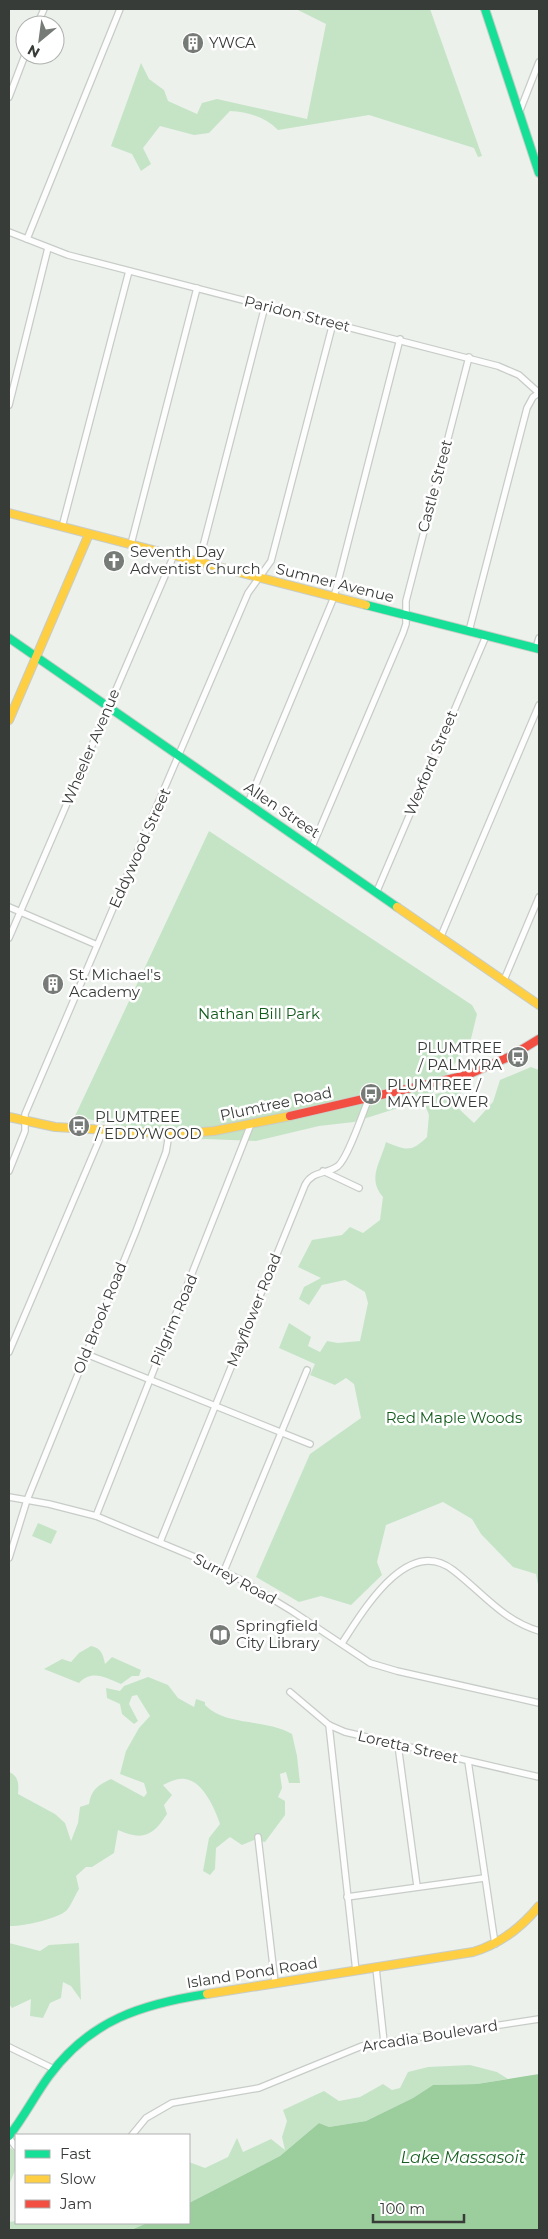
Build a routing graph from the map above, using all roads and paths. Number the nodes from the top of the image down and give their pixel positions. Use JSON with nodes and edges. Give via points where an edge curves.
{"nodes":[{"id":1,"x":120,"y":9,"type":"edge"},
{"id":2,"x":484,"y":9,"type":"edge"},
{"id":3,"x":539,"y":62,"type":"edge"},
{"id":4,"x":21,"y":65,"type":"edge"},
{"id":5,"x":9,"y":97,"type":"edge"},
{"id":6,"x":519,"y":114,"type":"junction"},
{"id":7,"x":539,"y":171,"type":"edge"},
{"id":8,"x":9,"y":232,"type":"edge"},
{"id":9,"x":27,"y":239,"type":"junction"},
{"id":10,"x":48,"y":248,"type":"junction"},
{"id":11,"x":129,"y":271,"type":"junction"},
{"id":12,"x":196,"y":288,"type":"junction"},
{"id":13,"x":265,"y":306,"type":"junction"},
{"id":14,"x":333,"y":323,"type":"junction"},
{"id":15,"x":400,"y":339,"type":"junction"},
{"id":16,"x":469,"y":357,"type":"junction"},
{"id":17,"x":539,"y":393,"type":"edge"},
{"id":18,"x":9,"y":405,"type":"edge"},
{"id":19,"x":9,"y":513,"type":"edge"},
{"id":20,"x":62,"y":526,"type":"junction"},
{"id":21,"x":89,"y":534,"type":"junction"},
{"id":22,"x":131,"y":544,"type":"junction"},
{"id":23,"x":174,"y":555,"type":"junction"},
{"id":24,"x":199,"y":562,"type":"junction"},
{"id":25,"x":260,"y":578,"type":"junction"},
{"id":26,"x":334,"y":597,"type":"junction"},
{"id":27,"x":406,"y":615,"type":"junction"},
{"id":28,"x":469,"y":631,"type":"junction"},
{"id":29,"x":486,"y":636,"type":"junction"},
{"id":30,"x":9,"y":638,"type":"edge"},
{"id":31,"x":539,"y":638,"type":"edge"},
{"id":32,"x":538,"y":649,"type":"edge"},
{"id":33,"x":36,"y":657,"type":"junction"},
{"id":34,"x":539,"y":705,"type":"edge"},
{"id":35,"x":108,"y":707,"type":"junction"},
{"id":36,"x":9,"y":720,"type":"edge"},
{"id":37,"x":180,"y":756,"type":"junction"},
{"id":38,"x":248,"y":803,"type":"junction"},
{"id":39,"x":312,"y":847,"type":"junction"},
{"id":40,"x":377,"y":891,"type":"junction"},
{"id":41,"x":539,"y":897,"type":"edge"},
{"id":42,"x":9,"y":907,"type":"edge"},
{"id":43,"x":20,"y":912,"type":"junction"},
{"id":44,"x":441,"y":936,"type":"junction"},
{"id":45,"x":9,"y":938,"type":"edge"},
{"id":46,"x":97,"y":945,"type":"junction"},
{"id":47,"x":504,"y":980,"type":"junction"},
{"id":48,"x":539,"y":1004,"type":"edge"},
{"id":49,"x":539,"y":1039,"type":"edge"},
{"id":50,"x":369,"y":1098,"type":"junction"},
{"id":51,"x":9,"y":1117,"type":"edge"},
{"id":52,"x":24,"y":1120,"type":"junction"},
{"id":53,"x":251,"y":1124,"type":"junction"},
{"id":54,"x":103,"y":1131,"type":"junction"},
{"id":55,"x":169,"y":1134,"type":"junction"},
{"id":56,"x":323,"y":1171,"type":"junction"},
{"id":57,"x":9,"y":1172,"type":"edge"},
{"id":58,"x":359,"y":1188,"type":"dead end"},
{"id":59,"x":9,"y":1352,"type":"edge"},
{"id":60,"x":86,"y":1354,"type":"junction"},
{"id":61,"x":306,"y":1370,"type":"dead end"},
{"id":62,"x":150,"y":1378,"type":"junction"},
{"id":63,"x":214,"y":1405,"type":"junction"},
{"id":64,"x":282,"y":1432,"type":"junction"},
{"id":65,"x":310,"y":1444,"type":"dead end"},
{"id":66,"x":9,"y":1497,"type":"edge"},
{"id":67,"x":27,"y":1500,"type":"junction"},
{"id":68,"x":96,"y":1516,"type":"junction"},
{"id":69,"x":160,"y":1542,"type":"junction"},
{"id":70,"x":9,"y":1558,"type":"edge"},
{"id":71,"x":224,"y":1571,"type":"junction"},
{"id":72,"x":539,"y":1631,"type":"edge"},
{"id":73,"x":342,"y":1643,"type":"junction"},
{"id":74,"x":290,"y":1692,"type":"dead end"},
{"id":75,"x":539,"y":1703,"type":"edge"},
{"id":76,"x":329,"y":1725,"type":"junction"},
{"id":77,"x":398,"y":1745,"type":"junction"},
{"id":78,"x":468,"y":1761,"type":"junction"},
{"id":79,"x":539,"y":1777,"type":"edge"},
{"id":80,"x":258,"y":1837,"type":"dead end"},
{"id":81,"x":484,"y":1878,"type":"junction"},
{"id":82,"x":416,"y":1886,"type":"junction"},
{"id":83,"x":347,"y":1897,"type":"junction"},
{"id":84,"x":539,"y":1906,"type":"edge"},
{"id":85,"x":495,"y":1944,"type":"junction"},
{"id":86,"x":376,"y":1968,"type":"junction"},
{"id":87,"x":356,"y":1971,"type":"junction"},
{"id":88,"x":275,"y":1983,"type":"junction"},
{"id":89,"x":539,"y":2019,"type":"edge"},
{"id":90,"x":384,"y":2042,"type":"junction"},
{"id":91,"x":9,"y":2047,"type":"edge"},
{"id":92,"x":54,"y":2069,"type":"junction"},
{"id":93,"x":133,"y":2134,"type":"edge"},
{"id":94,"x":9,"y":2137,"type":"edge"}],
"edges":[{"from":1,"to":9,"type":"street"},
{"from":2,"to":6,"type":"main road"},
{"from":3,"to":6,"type":"street"},
{"from":4,"to":5,"type":"street"},
{"from":6,"to":7,"type":"main road"},
{"from":8,"to":9,"type":"street","name":"Paridon Street"},
{"from":9,"to":10,"type":"street","name":"Paridon Street"},
{"from":10,"to":11,"type":"street","name":"Paridon Street"},
{"from":10,"to":18,"type":"street"},
{"from":11,"to":12,"type":"street","name":"Paridon Street"},
{"from":11,"to":20,"type":"street"},
{"from":12,"to":13,"type":"street","name":"Paridon Street"},
{"from":12,"to":22,"type":"street"},
{"from":13,"to":14,"type":"street","name":"Paridon Street"},
{"from":13,"to":24,"type":"street"},
{"from":14,"to":15,"type":"street","name":"Paridon Street"},
{"from":14,"to":25,"type":"street","name":"Eddywood Street","via":[[271,561]]},
{"from":15,"to":16,"type":"street","name":"Paridon Street"},
{"from":15,"to":26,"type":"street"},
{"from":16,"to":17,"type":"street","name":"Paridon Street","via":[[512,371]]},
{"from":16,"to":27,"type":"street","name":"Castle Street","via":[[420,542],[406,601]]},
{"from":17,"to":28,"type":"street","via":[[530,399],[527,408]]},
{"from":19,"to":20,"type":"main road","name":"Sumner Avenue"},
{"from":20,"to":21,"type":"main road","name":"Sumner Avenue"},
{"from":21,"to":22,"type":"main road","name":"Sumner Avenue"},
{"from":21,"to":33,"type":"main road"},
{"from":22,"to":23,"type":"main road","name":"Sumner Avenue"},
{"from":23,"to":24,"type":"main road","name":"Sumner Avenue"},
{"from":23,"to":35,"type":"street","name":"Wheeler Avenue"},
{"from":24,"to":25,"type":"main road","name":"Sumner Avenue"},
{"from":25,"to":26,"type":"main road","name":"Sumner Avenue"},
{"from":25,"to":37,"type":"street","name":"Eddywood Street","via":[[248,593]]},
{"from":26,"to":27,"type":"main road","name":"Sumner Avenue"},
{"from":26,"to":38,"type":"street"},
{"from":27,"to":28,"type":"main road","name":"Sumner Avenue"},
{"from":27,"to":39,"type":"street","name":"Castle Street","via":[[403,633]]},
{"from":28,"to":29,"type":"main road","name":"Sumner Avenue"},
{"from":29,"to":32,"type":"main road","name":"Sumner Avenue"},
{"from":29,"to":40,"type":"street","name":"Wexford Street"},
{"from":30,"to":33,"type":"main road","name":"Allen Street"},
{"from":31,"to":32,"type":"street"},
{"from":33,"to":35,"type":"main road","name":"Allen Street"},
{"from":33,"to":36,"type":"main road"},
{"from":34,"to":44,"type":"street"},
{"from":35,"to":37,"type":"main road","name":"Allen Street"},
{"from":35,"to":43,"type":"street","name":"Wheeler Avenue"},
{"from":37,"to":38,"type":"main road","name":"Allen Street"},
{"from":37,"to":46,"type":"street","name":"Eddywood Street"},
{"from":38,"to":39,"type":"main road","name":"Allen Street"},
{"from":39,"to":40,"type":"main road","name":"Allen Street"},
{"from":40,"to":44,"type":"main road","name":"Allen Street"},
{"from":41,"to":47,"type":"street"},
{"from":42,"to":43,"type":"street"},
{"from":43,"to":45,"type":"street","name":"Wheeler Avenue"},
{"from":43,"to":46,"type":"street"},
{"from":44,"to":47,"type":"main road","name":"Allen Street"},
{"from":46,"to":52,"type":"street","name":"Eddywood Street"},
{"from":47,"to":48,"type":"main road","name":"Allen Street"},
{"from":49,"to":50,"type":"main road","name":"Plumtree Road","via":[[474,1073]]},
{"from":50,"to":53,"type":"main road","name":"Plumtree Road"},
{"from":50,"to":56,"type":"street","name":"Mayflower Road","via":[[342,1162]]},
{"from":51,"to":52,"type":"main road","name":"Plumtree Road"},
{"from":52,"to":54,"type":"main road","name":"Plumtree Road","via":[[55,1127]]},
{"from":52,"to":57,"type":"street","name":"Eddywood Street","via":[[25,1131]]},
{"from":53,"to":55,"type":"main road","name":"Plumtree Road"},
{"from":53,"to":62,"type":"street","name":"Pilgrim Road"},
{"from":54,"to":55,"type":"main road","name":"Plumtree Road"},
{"from":54,"to":59,"type":"street"},
{"from":55,"to":60,"type":"street","name":"Old Brook Road","via":[[166,1152]]},
{"from":56,"to":58,"type":"street"},
{"from":56,"to":63,"type":"street","name":"Mayflower Road","via":[[313,1174],[304,1185]]},
{"from":60,"to":62,"type":"street"},
{"from":60,"to":67,"type":"street","name":"Old Brook Road"},
{"from":61,"to":64,"type":"street"},
{"from":62,"to":63,"type":"street"},
{"from":62,"to":68,"type":"street","name":"Pilgrim Road"},
{"from":63,"to":64,"type":"street"},
{"from":63,"to":69,"type":"street","name":"Mayflower Road"},
{"from":64,"to":65,"type":"street"},
{"from":64,"to":71,"type":"street"},
{"from":66,"to":67,"type":"street","name":"Surrey Road"},
{"from":67,"to":68,"type":"street","name":"Surrey Road"},
{"from":67,"to":70,"type":"street","name":"Old Brook Road"},
{"from":68,"to":69,"type":"street","name":"Surrey Road"},
{"from":69,"to":71,"type":"street","name":"Surrey Road"},
{"from":71,"to":73,"type":"street","name":"Surrey Road"},
{"from":72,"to":73,"type":"street","via":[[503,1614],[450,1568],[424,1562],[408,1567],[385,1583]]},
{"from":73,"to":75,"type":"street","name":"Surrey Road","via":[[361,1659],[382,1667]]},
{"from":74,"to":76,"type":"street","name":"Loretta Street"},
{"from":76,"to":77,"type":"street","name":"Loretta Street","via":[[351,1734]]},
{"from":76,"to":83,"type":"street"},
{"from":77,"to":78,"type":"street","name":"Loretta Street"},
{"from":77,"to":82,"type":"street"},
{"from":78,"to":79,"type":"street","name":"Loretta Street"},
{"from":78,"to":81,"type":"street"},
{"from":80,"to":88,"type":"street"},
{"from":81,"to":82,"type":"street"},
{"from":81,"to":85,"type":"street"},
{"from":82,"to":83,"type":"street"},
{"from":83,"to":87,"type":"street"},
{"from":84,"to":85,"type":"main road","name":"Island Pond Road","via":[[520,1927]]},
{"from":85,"to":86,"type":"main road","name":"Island Pond Road","via":[[473,1952]]},
{"from":86,"to":87,"type":"main road","name":"Island Pond Road"},
{"from":86,"to":90,"type":"street"},
{"from":87,"to":88,"type":"main road","name":"Island Pond Road"},
{"from":88,"to":92,"type":"main road","name":"Island Pond Road","via":[[160,2002],[132,2010],[90,2034]]},
{"from":89,"to":90,"type":"street","name":"Arcadia Boulevard"},
{"from":90,"to":93,"type":"street","name":"Arcadia Boulevard","via":[[354,2048],[259,2088],[172,2103],[146,2118]]},
{"from":91,"to":92,"type":"street"},
{"from":92,"to":94,"type":"main road","name":"Island Pond Road"}]}
